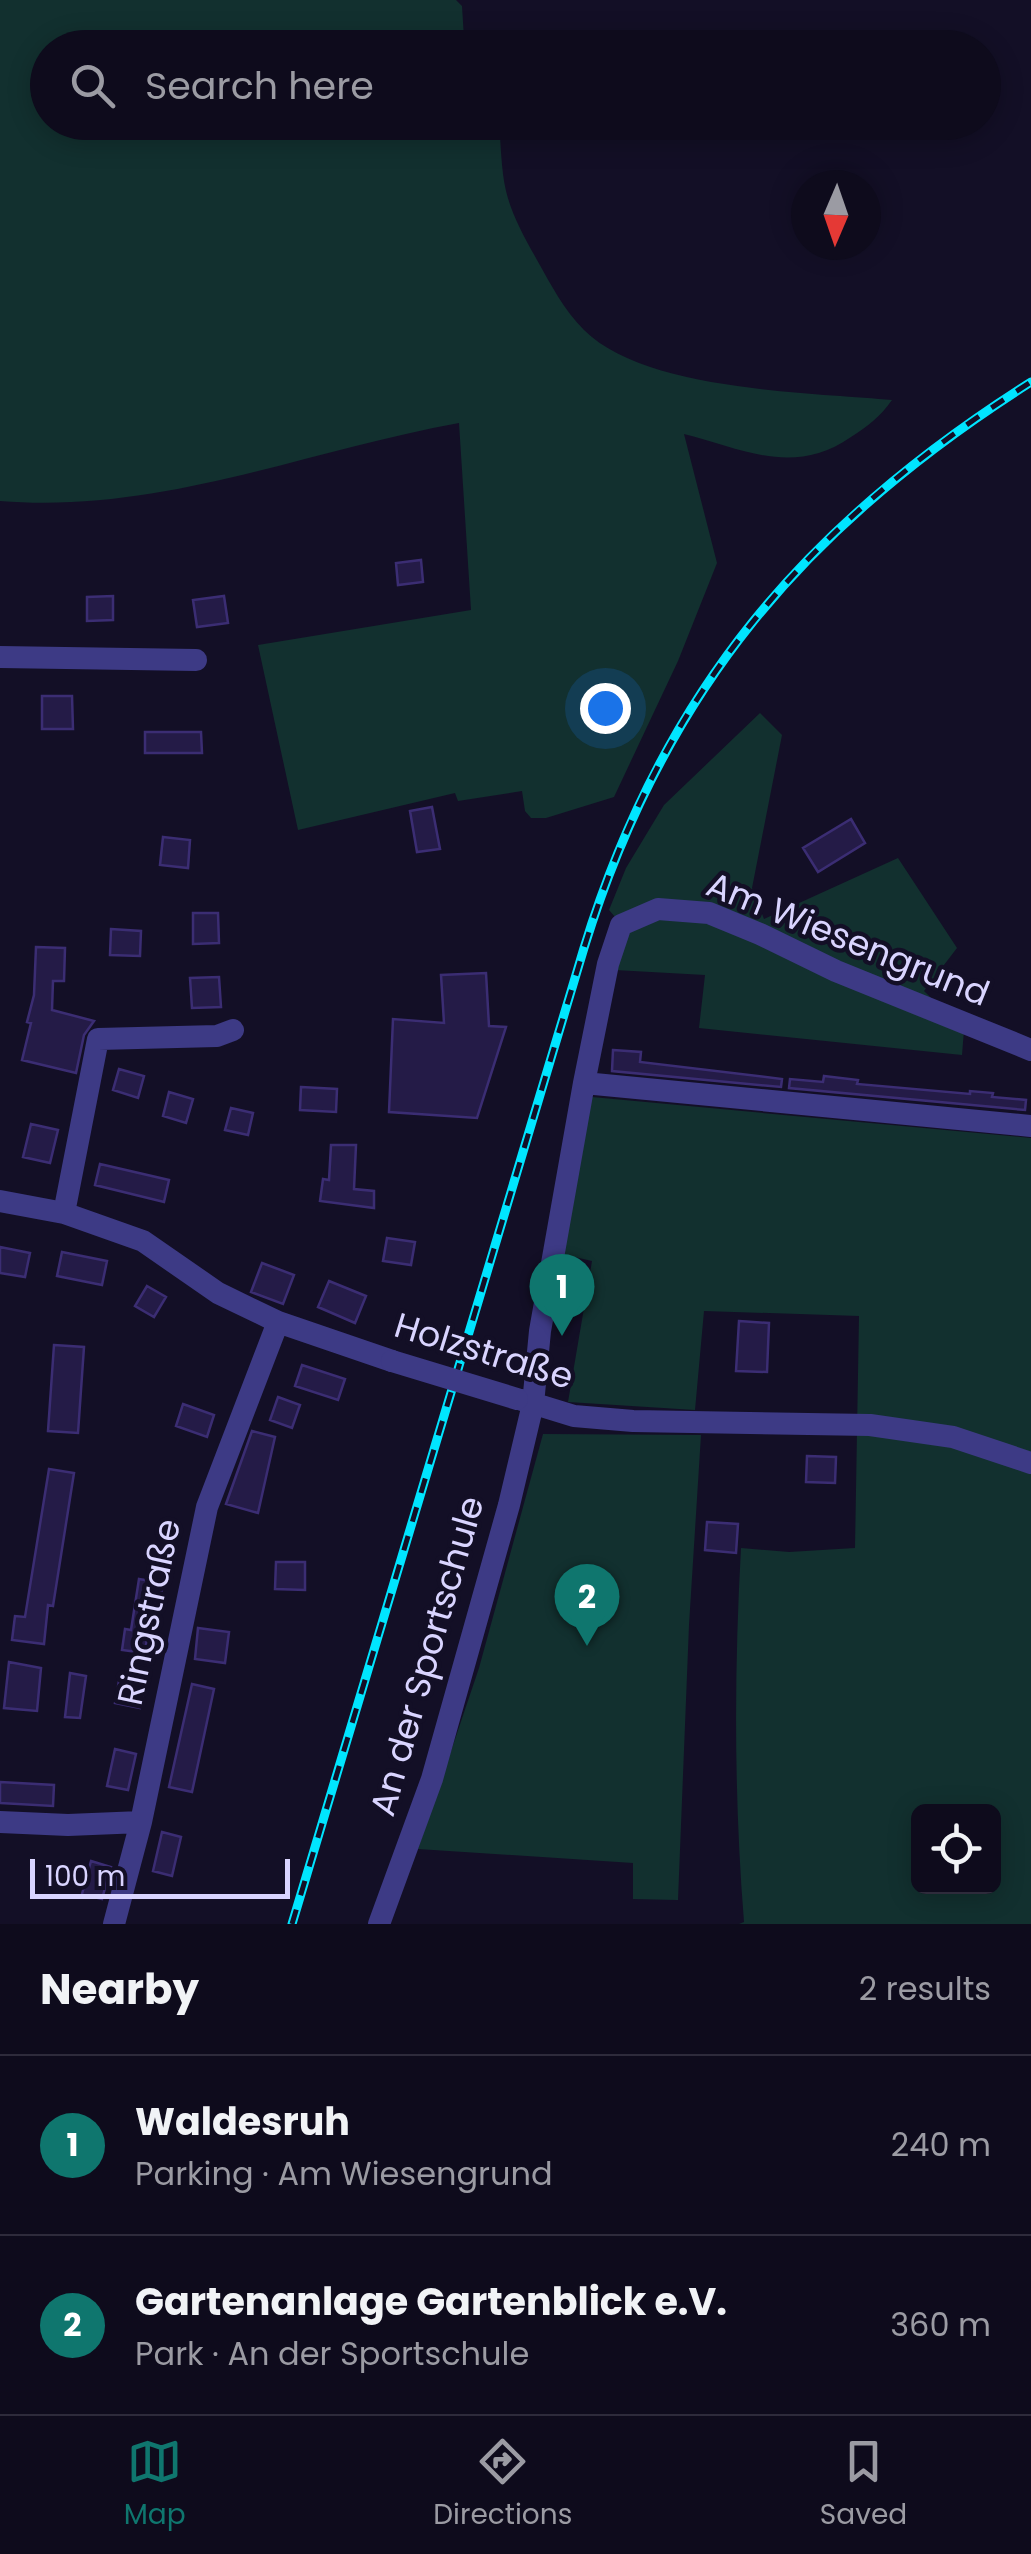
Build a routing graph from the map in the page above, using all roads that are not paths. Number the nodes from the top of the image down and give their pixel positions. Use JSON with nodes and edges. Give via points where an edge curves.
{"nodes":[{"id":1,"x":0,"y":657,"type":"edge"},
{"id":2,"x":196,"y":660,"type":"dead end"},
{"id":3,"x":233,"y":1030,"type":"dead end"},
{"id":4,"x":1031,"y":1050,"type":"edge"},
{"id":5,"x":584,"y":1082,"type":"junction"},
{"id":6,"x":1031,"y":1126,"type":"edge"},
{"id":7,"x":0,"y":1200,"type":"edge"},
{"id":8,"x":64,"y":1213,"type":"junction"},
{"id":9,"x":278,"y":1322,"type":"junction"},
{"id":10,"x":525,"y":1401,"type":"junction"},
{"id":11,"x":1031,"y":1463,"type":"edge"},
{"id":12,"x":0,"y":1822,"type":"edge"},
{"id":13,"x":141,"y":1822,"type":"junction"},
{"id":14,"x":114,"y":1924,"type":"edge"},
{"id":15,"x":379,"y":1924,"type":"edge"}],
"edges":[{"from":1,"to":2,"type":"street"},
{"from":3,"to":8,"type":"street","via":[[98,1039]]},
{"from":4,"to":5,"type":"street","name":"Am Wiesengrund","via":[[710,913],[658,909],[622,924]]},
{"from":5,"to":6,"type":"street"},
{"from":5,"to":10,"type":"street","name":"Am Wiesengrund"},
{"from":7,"to":8,"type":"street","name":"Holzstraße"},
{"from":8,"to":9,"type":"street","name":"Holzstraße","via":[[143,1241],[218,1292]]},
{"from":9,"to":10,"type":"street","name":"Holzstraße","bridge":true},
{"from":9,"to":13,"type":"street","name":"Ringstraße","via":[[207,1507]]},
{"from":10,"to":11,"type":"street","name":"Holzstraße","via":[[574,1416],[870,1425],[953,1437]]},
{"from":10,"to":15,"type":"street","name":"An der Sportschule","via":[[473,1643]]},
{"from":12,"to":13,"type":"street"},
{"from":13,"to":14,"type":"street","name":"Ringstraße"}]}
